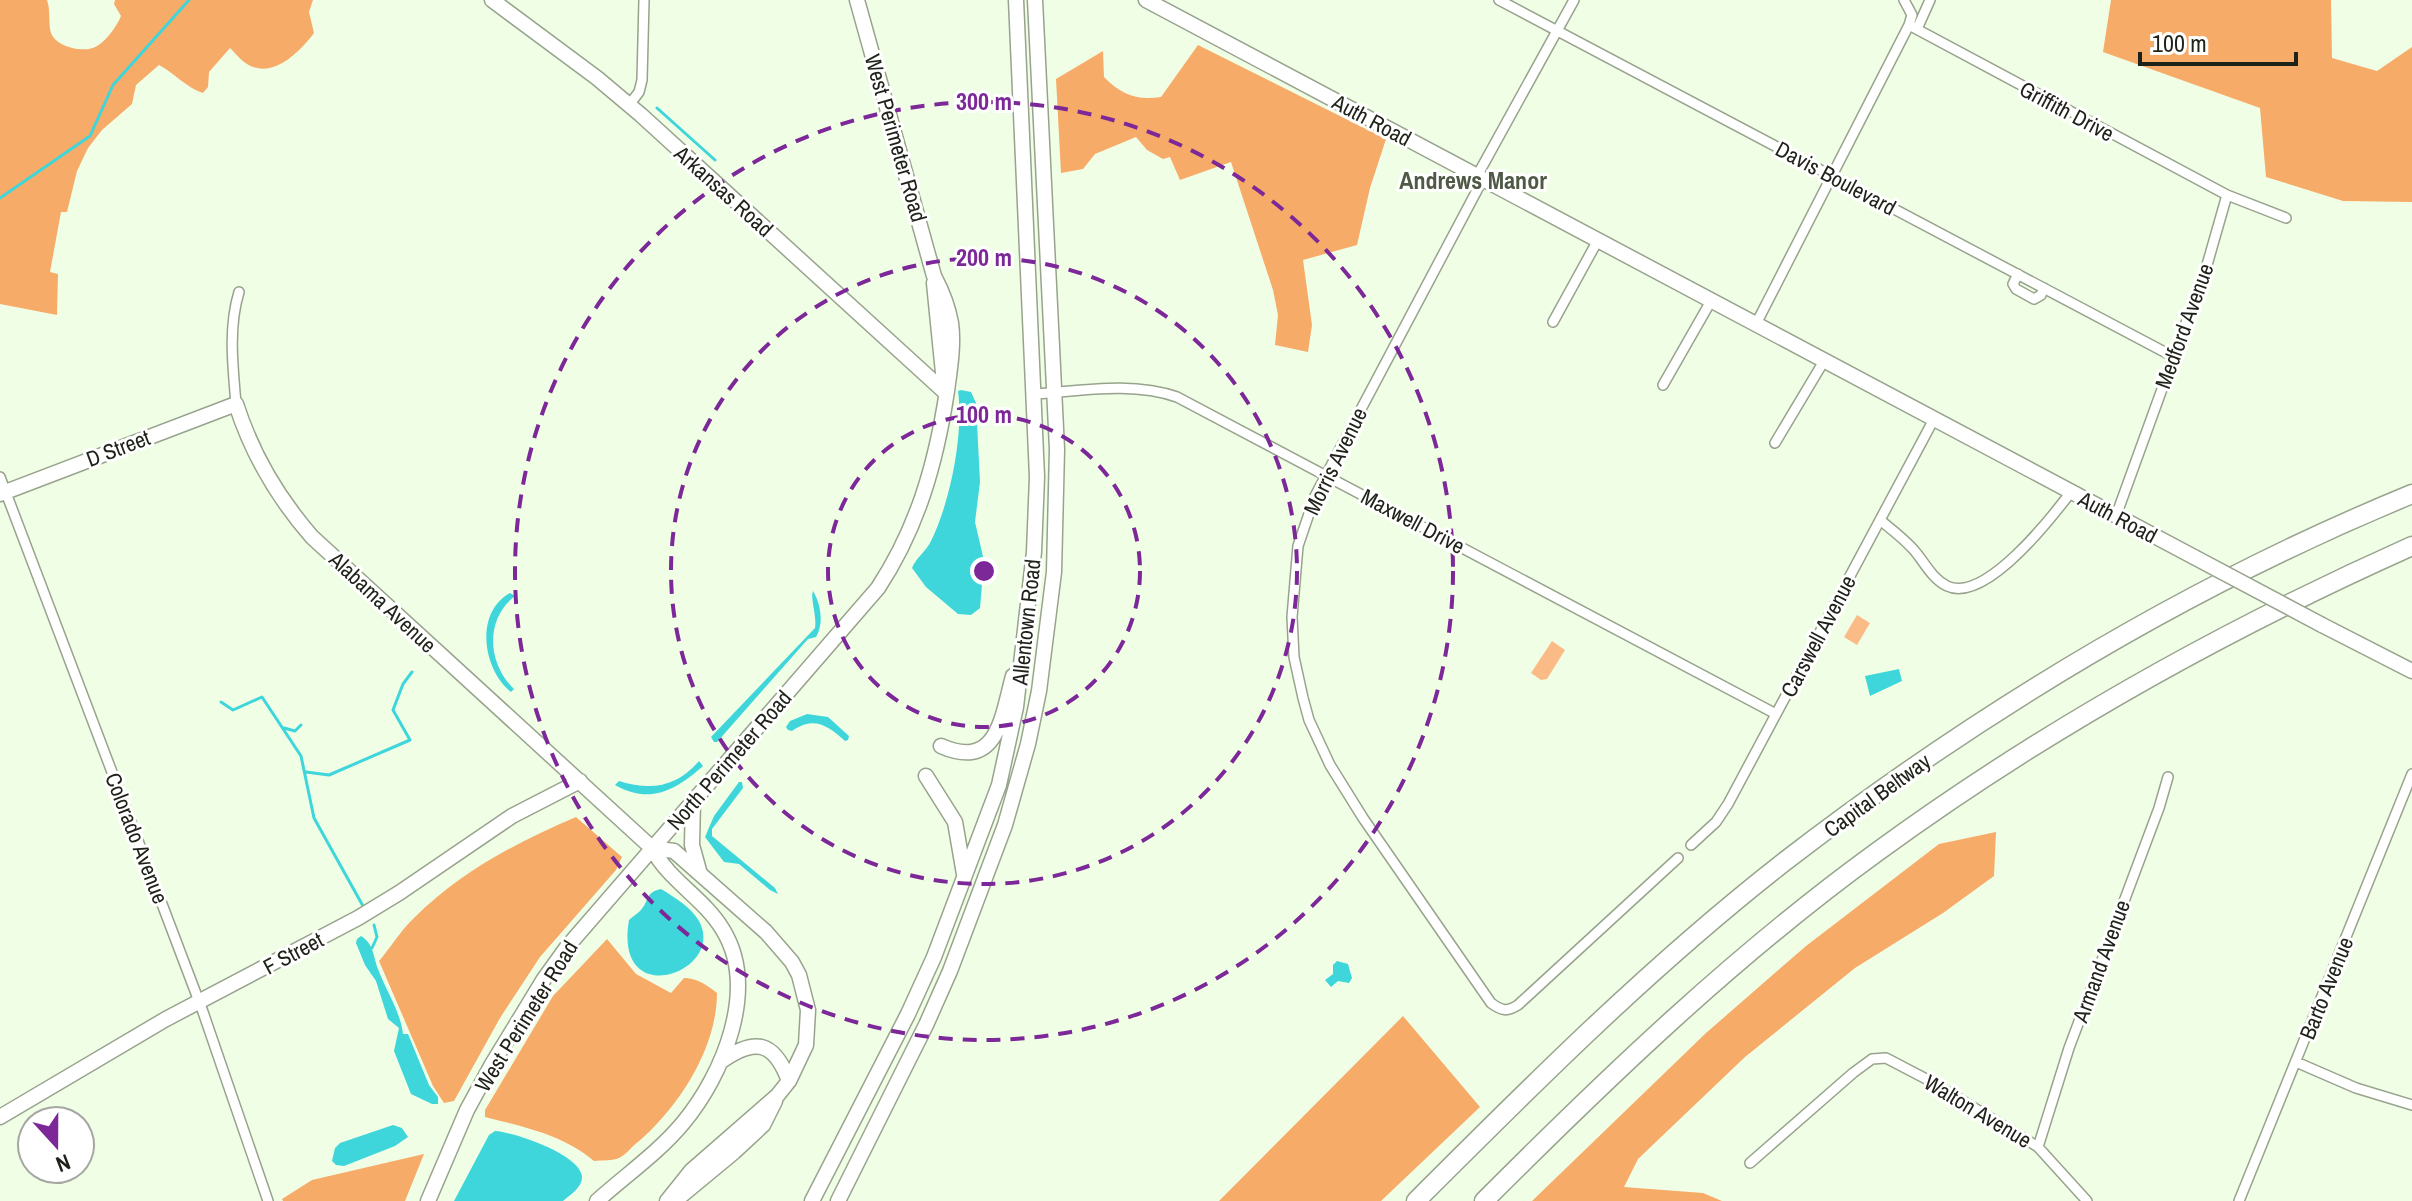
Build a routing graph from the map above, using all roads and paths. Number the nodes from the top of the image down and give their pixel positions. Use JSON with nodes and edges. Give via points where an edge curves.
{"nodes":[{"id":1,"x":492,"y":0,"type":"edge"},
{"id":2,"x":644,"y":0,"type":"edge"},
{"id":3,"x":857,"y":0,"type":"edge"},
{"id":4,"x":1016,"y":0,"type":"edge"},
{"id":5,"x":1035,"y":0,"type":"edge"},
{"id":6,"x":1146,"y":0,"type":"edge"},
{"id":7,"x":1499,"y":0,"type":"edge"},
{"id":8,"x":1574,"y":0,"type":"edge"},
{"id":9,"x":1904,"y":0,"type":"edge"},
{"id":10,"x":1930,"y":0,"type":"edge"},
{"id":11,"x":1913,"y":27,"type":"junction"},
{"id":12,"x":1557,"y":31,"type":"junction"},
{"id":13,"x":629,"y":105,"type":"junction"},
{"id":14,"x":1832,"y":176,"type":"junction"},
{"id":15,"x":1480,"y":178,"type":"junction"},
{"id":16,"x":2227,"y":195,"type":"junction"},
{"id":17,"x":2286,"y":218,"type":"dead end"},
{"id":18,"x":1598,"y":240,"type":"junction"},
{"id":19,"x":239,"y":292,"type":"dead end"},
{"id":20,"x":1711,"y":301,"type":"junction"},
{"id":21,"x":1553,"y":322,"type":"dead end"},
{"id":22,"x":1756,"y":324,"type":"junction"},
{"id":23,"x":2172,"y":356,"type":"junction"},
{"id":24,"x":1824,"y":361,"type":"junction"},
{"id":25,"x":1663,"y":385,"type":"dead end"},
{"id":26,"x":946,"y":393,"type":"junction"},
{"id":27,"x":1055,"y":393,"type":"junction"},
{"id":28,"x":1034,"y":394,"type":"junction"},
{"id":29,"x":236,"y":404,"type":"junction"},
{"id":30,"x":1934,"y":419,"type":"junction"},
{"id":31,"x":1775,"y":443,"type":"dead end"},
{"id":32,"x":1324,"y":475,"type":"junction"},
{"id":33,"x":0,"y":477,"type":"edge"},
{"id":34,"x":2071,"y":492,"type":"junction"},
{"id":35,"x":3,"y":493,"type":"edge"},
{"id":36,"x":2412,"y":494,"type":"edge"},
{"id":37,"x":2116,"y":516,"type":"junction"},
{"id":38,"x":1880,"y":520,"type":"junction"},
{"id":39,"x":2412,"y":546,"type":"edge"},
{"id":40,"x":1027,"y":622,"type":"junction"},
{"id":41,"x":2412,"y":671,"type":"edge"},
{"id":42,"x":806,"y":673,"type":"joint"},
{"id":43,"x":1776,"y":714,"type":"junction"},
{"id":44,"x":941,"y":746,"type":"dead end"},
{"id":45,"x":2412,"y":774,"type":"edge"},
{"id":46,"x":926,"y":776,"type":"dead end"},
{"id":47,"x":2168,"y":777,"type":"dead end"},
{"id":48,"x":580,"y":781,"type":"junction"},
{"id":49,"x":693,"y":801,"type":"junction"},
{"id":50,"x":1691,"y":845,"type":"dead end"},
{"id":51,"x":652,"y":848,"type":"junction"},
{"id":52,"x":1678,"y":858,"type":"dead end"},
{"id":53,"x":700,"y":874,"type":"junction"},
{"id":54,"x":964,"y":879,"type":"junction"},
{"id":55,"x":199,"y":1001,"type":"junction"},
{"id":56,"x":720,"y":1062,"type":"junction"},
{"id":57,"x":2296,"y":1062,"type":"junction"},
{"id":58,"x":789,"y":1081,"type":"junction"},
{"id":59,"x":2412,"y":1105,"type":"edge"},
{"id":60,"x":0,"y":1117,"type":"edge"},
{"id":61,"x":2038,"y":1147,"type":"junction"},
{"id":62,"x":1750,"y":1163,"type":"dead end"},
{"id":63,"x":668,"y":1200,"type":"edge"},
{"id":64,"x":268,"y":1201,"type":"edge"},
{"id":65,"x":428,"y":1201,"type":"edge"},
{"id":66,"x":597,"y":1201,"type":"edge"},
{"id":67,"x":812,"y":1201,"type":"edge"},
{"id":68,"x":838,"y":1201,"type":"edge"},
{"id":69,"x":1416,"y":1201,"type":"edge"},
{"id":70,"x":1484,"y":1201,"type":"edge"},
{"id":71,"x":2087,"y":1201,"type":"edge"},
{"id":72,"x":2239,"y":1201,"type":"edge"}],
"edges":[{"from":1,"to":13,"type":"street","name":"Arkansas Road"},
{"from":2,"to":13,"type":"street","via":[[642,80]]},
{"from":3,"to":26,"type":"street","name":"West Perimeter Road","via":[[934,276]]},
{"from":4,"to":28,"type":"street","name":"Allentown Road"},
{"from":5,"to":27,"type":"street","name":"Allentown Road"},
{"from":6,"to":15,"type":"street","name":"Auth Road"},
{"from":7,"to":12,"type":"street","name":"Davis Boulevard"},
{"from":8,"to":12,"type":"street","name":"Morris Avenue"},
{"from":9,"to":11,"type":"street"},
{"from":10,"to":11,"type":"street"},
{"from":11,"to":14,"type":"street"},
{"from":11,"to":16,"type":"street","name":"Griffith Drive"},
{"from":12,"to":14,"type":"street","name":"Davis Boulevard"},
{"from":12,"to":15,"type":"street","name":"Morris Avenue"},
{"from":13,"to":26,"type":"street","name":"Arkansas Road"},
{"from":14,"to":22,"type":"street"},
{"from":14,"to":23,"type":"street","name":"Davis Boulevard","via":[[2018,274],[2013,284],[2034,299],[2044,288]]},
{"from":15,"to":18,"type":"street","name":"Auth Road"},
{"from":15,"to":32,"type":"street","name":"Morris Avenue"},
{"from":16,"to":17,"type":"street"},
{"from":16,"to":23,"type":"street","name":"Medford Avenue"},
{"from":18,"to":20,"type":"street","name":"Auth Road"},
{"from":18,"to":21,"type":"street"},
{"from":19,"to":29,"type":"street","name":"Alabama Avenue","via":[[232,359]]},
{"from":20,"to":22,"type":"street","name":"Auth Road"},
{"from":20,"to":25,"type":"street"},
{"from":22,"to":24,"type":"street","name":"Auth Road"},
{"from":23,"to":37,"type":"street","name":"Medford Avenue"},
{"from":24,"to":30,"type":"street","name":"Auth Road"},
{"from":24,"to":31,"type":"street"},
{"from":26,"to":42,"type":"street","name":"West Perimeter Road","via":[[927,487],[900,552],[878,588]]},
{"from":27,"to":28,"type":"street","name":"Maxwell Drive"},
{"from":27,"to":32,"type":"street","name":"Maxwell Drive","via":[[1166,393]]},
{"from":27,"to":68,"type":"street","name":"Allentown Road","via":[[1054,572],[1028,744],[1005,825],[939,996]]},
{"from":28,"to":40,"type":"street","name":"Allentown Road","via":[[1036,519]]},
{"from":29,"to":35,"type":"street","name":"D Street"},
{"from":29,"to":48,"type":"street","name":"Alabama Avenue","via":[[267,475],[312,537]]},
{"from":30,"to":34,"type":"street","name":"Auth Road"},
{"from":30,"to":38,"type":"street","name":"Carswell Avenue"},
{"from":32,"to":43,"type":"street","name":"Maxwell Drive"},
{"from":32,"to":52,"type":"street","name":"Morris Avenue","via":[[1303,527],[1293,591],[1294,657],[1309,720],[1357,809],[1491,1003],[1504,1011],[1518,1005]]},
{"from":33,"to":35,"type":"street","name":"Colorado Avenue"},
{"from":34,"to":37,"type":"street","name":"Auth Road"},
{"from":34,"to":38,"type":"street","via":[[2025,549],[1982,580],[1956,588],[1936,578]]},
{"from":35,"to":55,"type":"street","name":"Colorado Avenue"},
{"from":36,"to":69,"type":"highway","name":"Capital Beltway","via":[[2169,611],[2041,684],[1906,773],[1784,863],[1671,957]]},
{"from":37,"to":41,"type":"street","name":"Auth Road","bridge":true},
{"from":38,"to":43,"type":"street","name":"Carswell Avenue"},
{"from":39,"to":70,"type":"highway","name":"Capital Beltway","via":[[2276,608],[2149,677],[2005,764],[1877,852],[1701,994]]},
{"from":40,"to":44,"type":"street","via":[[995,738],[977,750]]},
{"from":40,"to":54,"type":"street","name":"Allentown Road","via":[[999,785]]},
{"from":42,"to":49,"type":"street","name":"North Perimeter Road"},
{"from":43,"to":50,"type":"street","name":"Carswell Avenue","via":[[1720,817]]},
{"from":45,"to":57,"type":"street","name":"Barto Avenue"},
{"from":46,"to":54,"type":"street","via":[[955,822]]},
{"from":47,"to":61,"type":"street","name":"Armand Avenue"},
{"from":48,"to":51,"type":"street","name":"Alabama Avenue"},
{"from":48,"to":55,"type":"street","name":"F Street","via":[[512,816],[358,918]]},
{"from":49,"to":51,"type":"street","name":"North Perimeter Road"},
{"from":49,"to":53,"type":"street","via":[[692,845]]},
{"from":51,"to":53,"type":"street","via":[[674,851]]},
{"from":51,"to":56,"type":"street","via":[[661,866],[713,914],[733,953],[737,1001]]},
{"from":51,"to":65,"type":"street","name":"West Perimeter Road","via":[[567,947],[531,1000],[467,1110]]},
{"from":53,"to":58,"type":"street","via":[[766,932],[799,975],[808,1028]]},
{"from":54,"to":67,"type":"street","name":"Allentown Road","via":[[908,1014]]},
{"from":55,"to":60,"type":"street","name":"F Street"},
{"from":55,"to":64,"type":"street","name":"Colorado Avenue"},
{"from":56,"to":58,"type":"street","via":[[747,1048],[769,1049],[781,1058]]},
{"from":56,"to":66,"type":"street","via":[[682,1124]]},
{"from":57,"to":59,"type":"street"},
{"from":57,"to":72,"type":"street","name":"Barto Avenue"},
{"from":58,"to":63,"type":"street","via":[[707,1156]]},
{"from":61,"to":62,"type":"street","name":"Walton Avenue","via":[[1886,1058],[1872,1059],[1853,1073]]},
{"from":61,"to":71,"type":"street","name":"Walton Avenue"}]}
